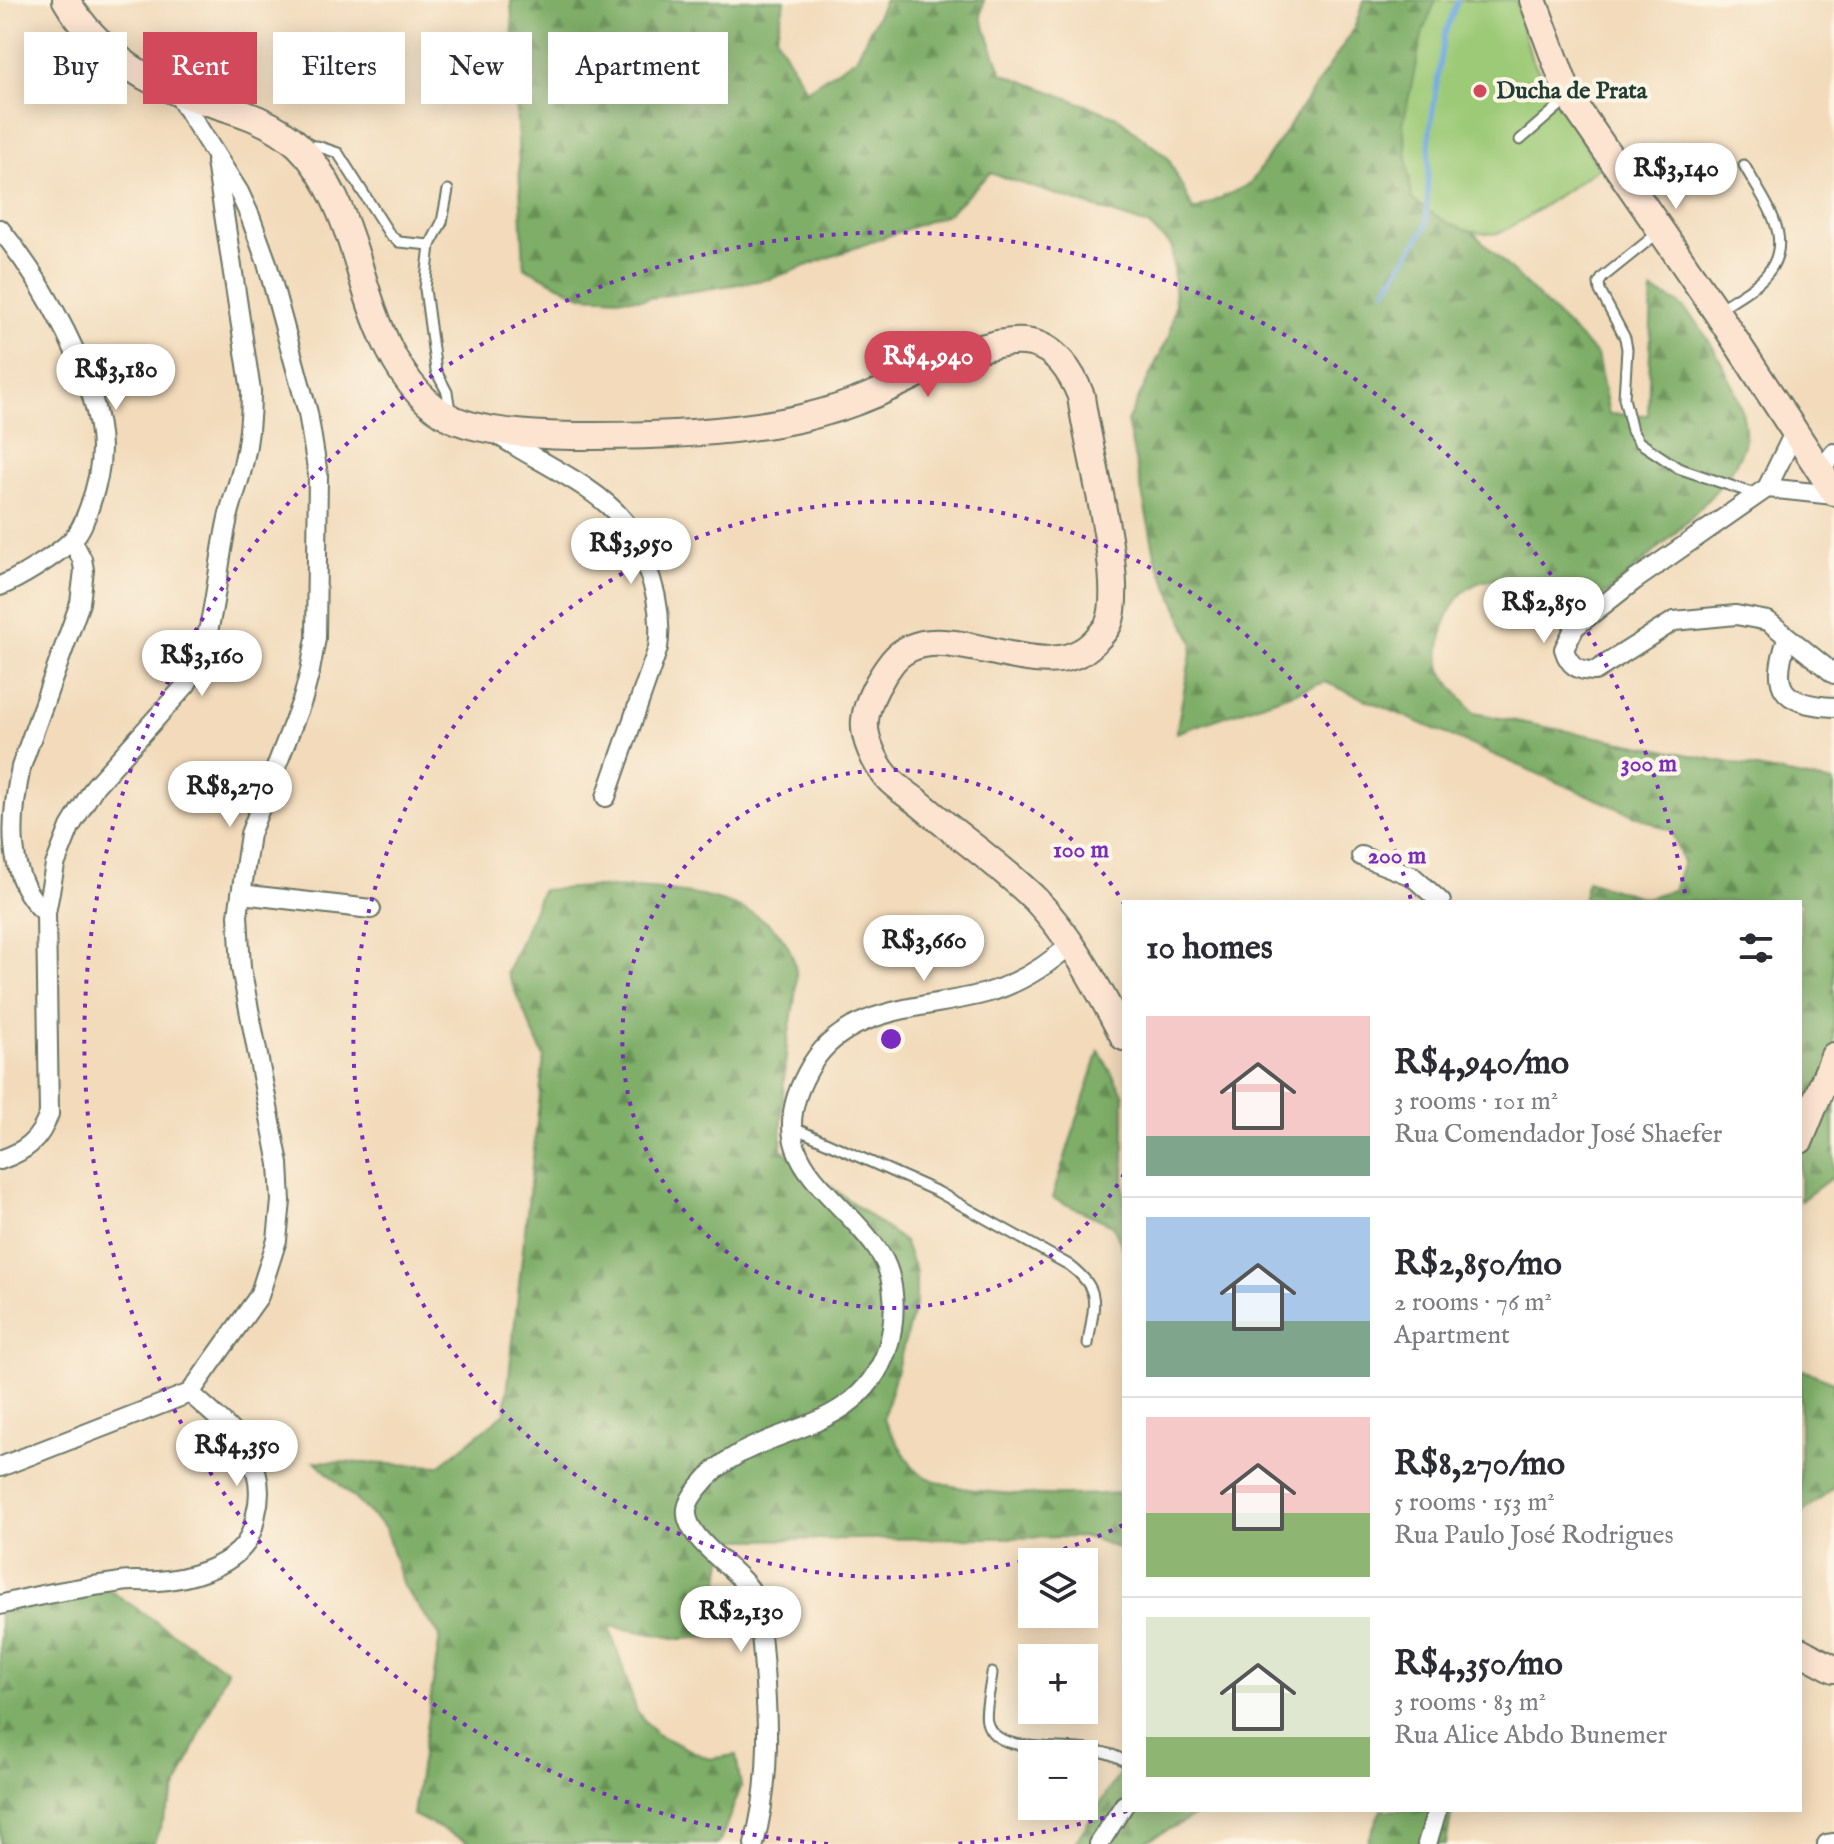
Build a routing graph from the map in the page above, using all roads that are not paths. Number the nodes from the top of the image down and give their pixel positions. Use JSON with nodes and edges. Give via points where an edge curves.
{"nodes":[{"id":1,"x":66,"y":0,"type":"edge"},
{"id":2,"x":1533,"y":0,"type":"edge"},
{"id":3,"x":143,"y":74,"type":"edge"},
{"id":4,"x":1569,"y":97,"type":"junction"},
{"id":5,"x":183,"y":104,"type":"edge"},
{"id":6,"x":219,"y":104,"type":"edge"},
{"id":7,"x":1520,"y":140,"type":"dead end"},
{"id":8,"x":299,"y":147,"type":"junction"},
{"id":9,"x":215,"y":157,"type":"junction"},
{"id":10,"x":1744,"y":165,"type":"dead end"},
{"id":11,"x":448,"y":190,"type":"dead end"},
{"id":12,"x":0,"y":229,"type":"edge"},
{"id":13,"x":1659,"y":232,"type":"junction"},
{"id":14,"x":430,"y":245,"type":"junction"},
{"id":15,"x":1716,"y":311,"type":"junction"},
{"id":16,"x":450,"y":417,"type":"junction"},
{"id":17,"x":490,"y":430,"type":"junction"},
{"id":18,"x":1794,"y":433,"type":"junction"},
{"id":19,"x":1831,"y":478,"type":"edge"},
{"id":20,"x":1763,"y":491,"type":"junction"},
{"id":21,"x":72,"y":540,"type":"junction"},
{"id":22,"x":8,"y":583,"type":"edge"},
{"id":23,"x":1787,"y":639,"type":"junction"},
{"id":24,"x":1834,"y":674,"type":"edge"},
{"id":25,"x":1834,"y":707,"type":"edge"},
{"id":26,"x":606,"y":797,"type":"dead end"},
{"id":27,"x":1361,"y":856,"type":"dead end"},
{"id":28,"x":241,"y":894,"type":"junction"},
{"id":29,"x":1439,"y":900,"type":"edge"},
{"id":30,"x":371,"y":909,"type":"dead end"},
{"id":31,"x":46,"y":913,"type":"junction"},
{"id":32,"x":1072,"y":943,"type":"junction"},
{"id":33,"x":1122,"y":1033,"type":"edge"},
{"id":34,"x":1823,"y":1071,"type":"edge"},
{"id":35,"x":792,"y":1127,"type":"junction"},
{"id":36,"x":1802,"y":1134,"type":"edge"},
{"id":37,"x":0,"y":1160,"type":"edge"},
{"id":38,"x":1088,"y":1344,"type":"dead end"},
{"id":39,"x":190,"y":1393,"type":"junction"},
{"id":40,"x":0,"y":1467,"type":"edge"},
{"id":41,"x":0,"y":1605,"type":"edge"},
{"id":42,"x":1802,"y":1652,"type":"edge"},
{"id":43,"x":1834,"y":1669,"type":"edge"},
{"id":44,"x":992,"y":1673,"type":"dead end"},
{"id":45,"x":1122,"y":1759,"type":"edge"},
{"id":46,"x":1122,"y":1809,"type":"edge"},
{"id":47,"x":1436,"y":1812,"type":"edge"},
{"id":48,"x":1834,"y":1843,"type":"edge"},
{"id":49,"x":754,"y":1844,"type":"edge"},
{"id":50,"x":1099,"y":1844,"type":"edge"},
{"id":51,"x":1427,"y":1844,"type":"edge"},
{"id":52,"x":1827,"y":1844,"type":"edge"}],
"edges":[{"from":1,"to":3,"type":"street","via":[[99,43]]},
{"from":2,"to":4,"type":"street"},
{"from":4,"to":7,"type":"lane"},
{"from":4,"to":13,"type":"street"},
{"from":5,"to":9,"type":"street"},
{"from":6,"to":8,"type":"street"},
{"from":8,"to":14,"type":"lane","via":[[338,153],[390,235],[399,242]]},
{"from":8,"to":16,"type":"street","via":[[325,182],[347,227],[384,340],[404,374]]},
{"from":9,"to":28,"type":"street","via":[[239,192],[267,263],[308,413],[318,475],[316,638],[310,671],[250,834]]},
{"from":9,"to":31,"type":"street","via":[[251,391],[251,422],[208,633],[186,685],[95,786],[70,827],[55,865]]},
{"from":10,"to":15,"type":"lane","via":[[1775,221],[1780,252],[1759,282]]},
{"from":11,"to":14,"type":"lane","via":[[442,222]]},
{"from":12,"to":21,"type":"street","via":[[32,271],[89,386],[101,445],[100,472],[83,525]]},
{"from":13,"to":15,"type":"street"},
{"from":13,"to":20,"type":"lane","via":[[1599,283],[1625,338],[1624,398],[1632,431],[1639,442],[1678,468]]},
{"from":14,"to":16,"type":"lane","via":[[425,289],[429,335]]},
{"from":15,"to":18,"type":"street"},
{"from":16,"to":17,"type":"street"},
{"from":17,"to":26,"type":"street","via":[[608,503],[636,540],[650,576],[660,617],[658,648]]},
{"from":17,"to":32,"type":"street","via":[[591,436],[757,426],[860,400],[992,343],[1030,342],[1061,361],[1081,396],[1106,535],[1113,592],[1108,626],[1084,653],[1061,659],[1039,661],[968,645],[918,646],[896,657],[879,680],[865,721],[869,745],[886,776],[1034,898]]},
{"from":18,"to":19,"type":"street"},
{"from":18,"to":20,"type":"street"},
{"from":19,"to":20,"type":"street"},
{"from":20,"to":23,"type":"street","via":[[1575,627],[1564,649],[1573,667],[1595,671],[1674,621],[1736,615],[1768,621]]},
{"from":21,"to":22,"type":"street"},
{"from":21,"to":31,"type":"street","via":[[84,570],[80,603],[16,792],[13,837],[18,870],[32,902]]},
{"from":23,"to":24,"type":"street"},
{"from":23,"to":25,"type":"street","via":[[1778,678],[1782,687],[1794,698]]},
{"from":27,"to":29,"type":"street","via":[[1412,876]]},
{"from":28,"to":30,"type":"street"},
{"from":28,"to":39,"type":"street","via":[[241,968],[279,1164],[281,1201],[277,1240],[259,1296]]},
{"from":31,"to":37,"type":"street","via":[[49,1114],[43,1133]]},
{"from":32,"to":33,"type":"street"},
{"from":32,"to":35,"type":"street","via":[[1058,957],[1004,986],[893,1011],[836,1037],[812,1064]]},
{"from":34,"to":36,"type":"street"},
{"from":35,"to":38,"type":"lane","via":[[938,1192],[1089,1279],[1093,1292]]},
{"from":35,"to":49,"type":"street","via":[[796,1150],[818,1186],[882,1256],[893,1319],[881,1363],[861,1393],[818,1423],[738,1452],[707,1476],[687,1510],[689,1523],[757,1603],[768,1778]]},
{"from":39,"to":40,"type":"street"},
{"from":39,"to":41,"type":"street","via":[[250,1452],[258,1508],[244,1545],[185,1578],[97,1586]]},
{"from":42,"to":43,"type":"street"},
{"from":44,"to":45,"type":"lane","via":[[987,1722],[996,1737],[1014,1745],[1114,1753]]},
{"from":46,"to":50,"type":"street"},
{"from":47,"to":51,"type":"street"},
{"from":48,"to":52,"type":"street"}]}
